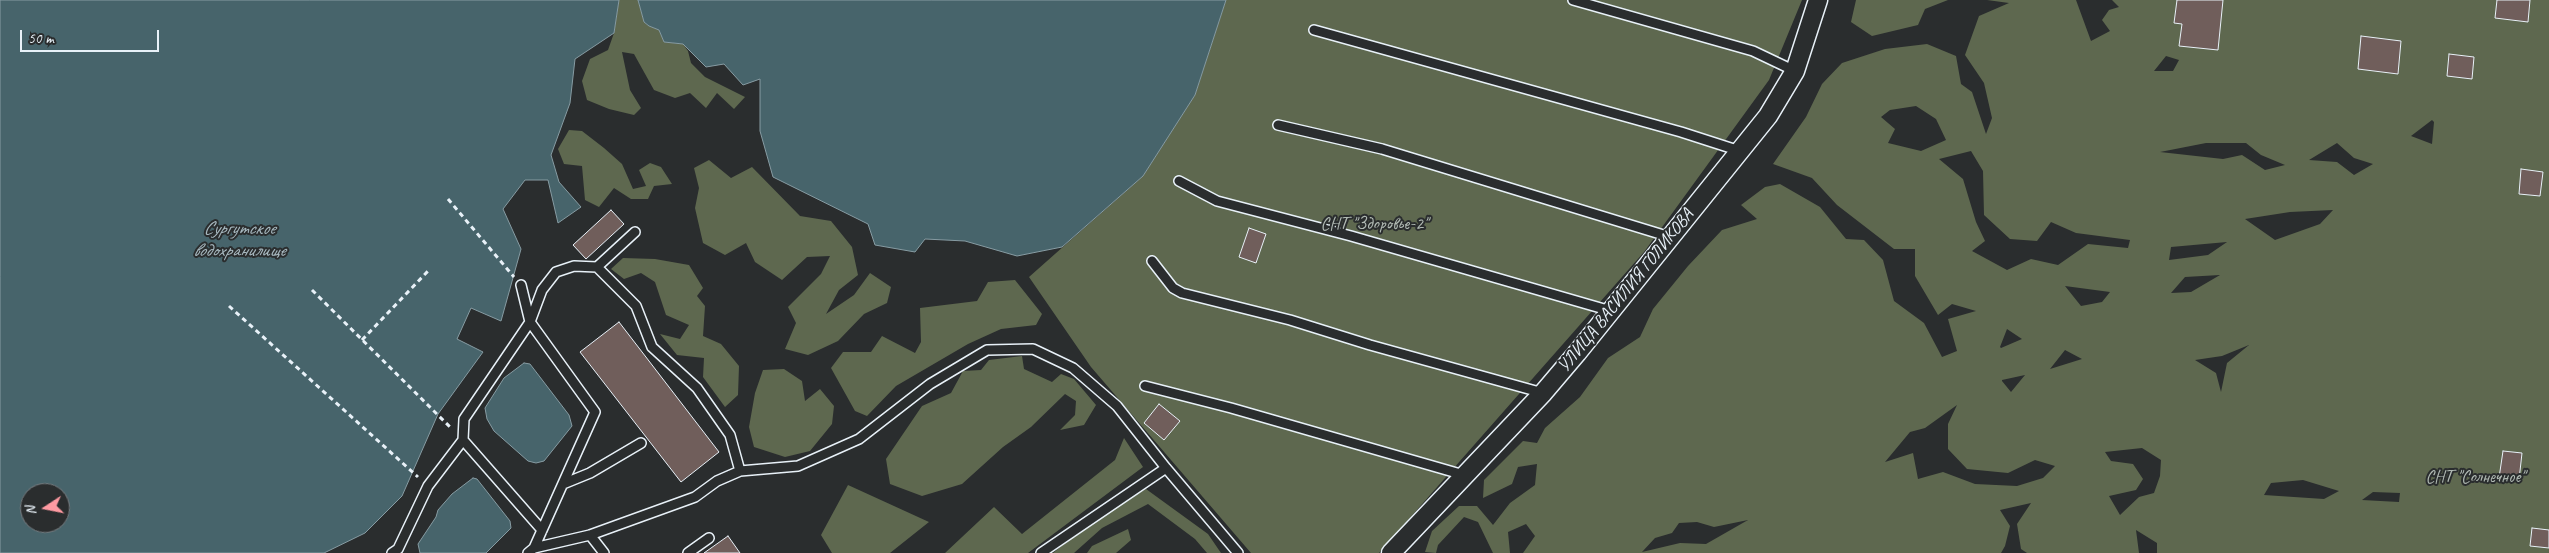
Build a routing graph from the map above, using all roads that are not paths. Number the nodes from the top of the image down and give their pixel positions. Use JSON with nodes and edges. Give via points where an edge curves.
{"nodes":[{"id":1,"x":1573,"y":0,"type":"edge"},
{"id":2,"x":1818,"y":0,"type":"edge"},
{"id":3,"x":1314,"y":30,"type":"dead end"},
{"id":4,"x":1794,"y":72,"type":"junction"},
{"id":5,"x":1278,"y":125,"type":"dead end"},
{"id":6,"x":1740,"y":151,"type":"junction"},
{"id":7,"x":1179,"y":181,"type":"dead end"},
{"id":8,"x":635,"y":232,"type":"dead end"},
{"id":9,"x":1670,"y":237,"type":"junction"},
{"id":10,"x":1152,"y":262,"type":"dead end"},
{"id":11,"x":597,"y":267,"type":"junction"},
{"id":12,"x":521,"y":285,"type":"road end"},
{"id":13,"x":1611,"y":311,"type":"junction"},
{"id":14,"x":530,"y":322,"type":"junction"},
{"id":15,"x":1145,"y":386,"type":"dead end"},
{"id":16,"x":1543,"y":393,"type":"junction"},
{"id":17,"x":463,"y":440,"type":"junction"},
{"id":18,"x":640,"y":443,"type":"dead end"},
{"id":19,"x":1166,"y":468,"type":"junction"},
{"id":20,"x":740,"y":471,"type":"junction"},
{"id":21,"x":1464,"y":475,"type":"junction"},
{"id":22,"x":563,"y":484,"type":"junction"},
{"id":23,"x":542,"y":530,"type":"junction"},
{"id":24,"x":590,"y":535,"type":"junction"},
{"id":25,"x":709,"y":538,"type":"dead end"},
{"id":26,"x":531,"y":550,"type":"edge"},
{"id":27,"x":392,"y":553,"type":"edge"},
{"id":28,"x":604,"y":553,"type":"edge"},
{"id":29,"x":688,"y":553,"type":"edge"},
{"id":30,"x":1041,"y":553,"type":"edge"},
{"id":31,"x":1238,"y":553,"type":"edge"},
{"id":32,"x":1391,"y":553,"type":"edge"}],
"edges":[{"from":1,"to":4,"type":"lane","via":[[1753,51]]},
{"from":2,"to":4,"type":"street","name":"УЛИЦА ВАСИЛИЯ ГОЛИКОВА"},
{"from":3,"to":6,"type":"lane"},
{"from":4,"to":6,"type":"street","name":"УЛИЦА ВАСИЛИЯ ГОЛИКОВА","via":[[1768,116]]},
{"from":5,"to":9,"type":"lane","via":[[1382,149]]},
{"from":6,"to":9,"type":"street","name":"УЛИЦА ВАСИЛИЯ ГОЛИКОВА"},
{"from":7,"to":13,"type":"lane","via":[[1217,201]]},
{"from":8,"to":11,"type":"lane"},
{"from":9,"to":13,"type":"street","name":"УЛИЦА ВАСИЛИЯ ГОЛИКОВА"},
{"from":10,"to":16,"type":"lane","via":[[1173,288],[1182,293],[1290,320]]},
{"from":11,"to":14,"type":"lane","via":[[574,266],[556,272],[542,290]]},
{"from":11,"to":20,"type":"lane","via":[[636,306],[652,347],[697,388],[730,435]]},
{"from":12,"to":14,"type":"lane"},
{"from":13,"to":16,"type":"street","name":"УЛИЦА ВАСИЛИЯ ГОЛИКОВА"},
{"from":14,"to":17,"type":"lane","via":[[464,419]]},
{"from":14,"to":22,"type":"lane","via":[[595,412]]},
{"from":15,"to":21,"type":"lane"},
{"from":16,"to":21,"type":"street","name":"УЛИЦА ВАСИЛИЯ ГОЛИКОВА"},
{"from":17,"to":23,"type":"lane"},
{"from":17,"to":27,"type":"lane","via":[[428,486],[398,549]]},
{"from":18,"to":22,"type":"lane","via":[[590,474]]},
{"from":19,"to":20,"type":"lane","via":[[1117,406],[1073,368],[1033,349],[987,350],[930,384],[859,439],[798,466]]},
{"from":19,"to":30,"type":"lane"},
{"from":19,"to":31,"type":"lane"},
{"from":20,"to":24,"type":"lane","via":[[716,481],[695,497]]},
{"from":21,"to":32,"type":"street","name":"УЛИЦА ВАСИЛИЯ ГОЛИКОВА"},
{"from":22,"to":23,"type":"lane"},
{"from":23,"to":26,"type":"lane"},
{"from":24,"to":26,"type":"lane"},
{"from":24,"to":28,"type":"lane"},
{"from":25,"to":29,"type":"lane"}]}
